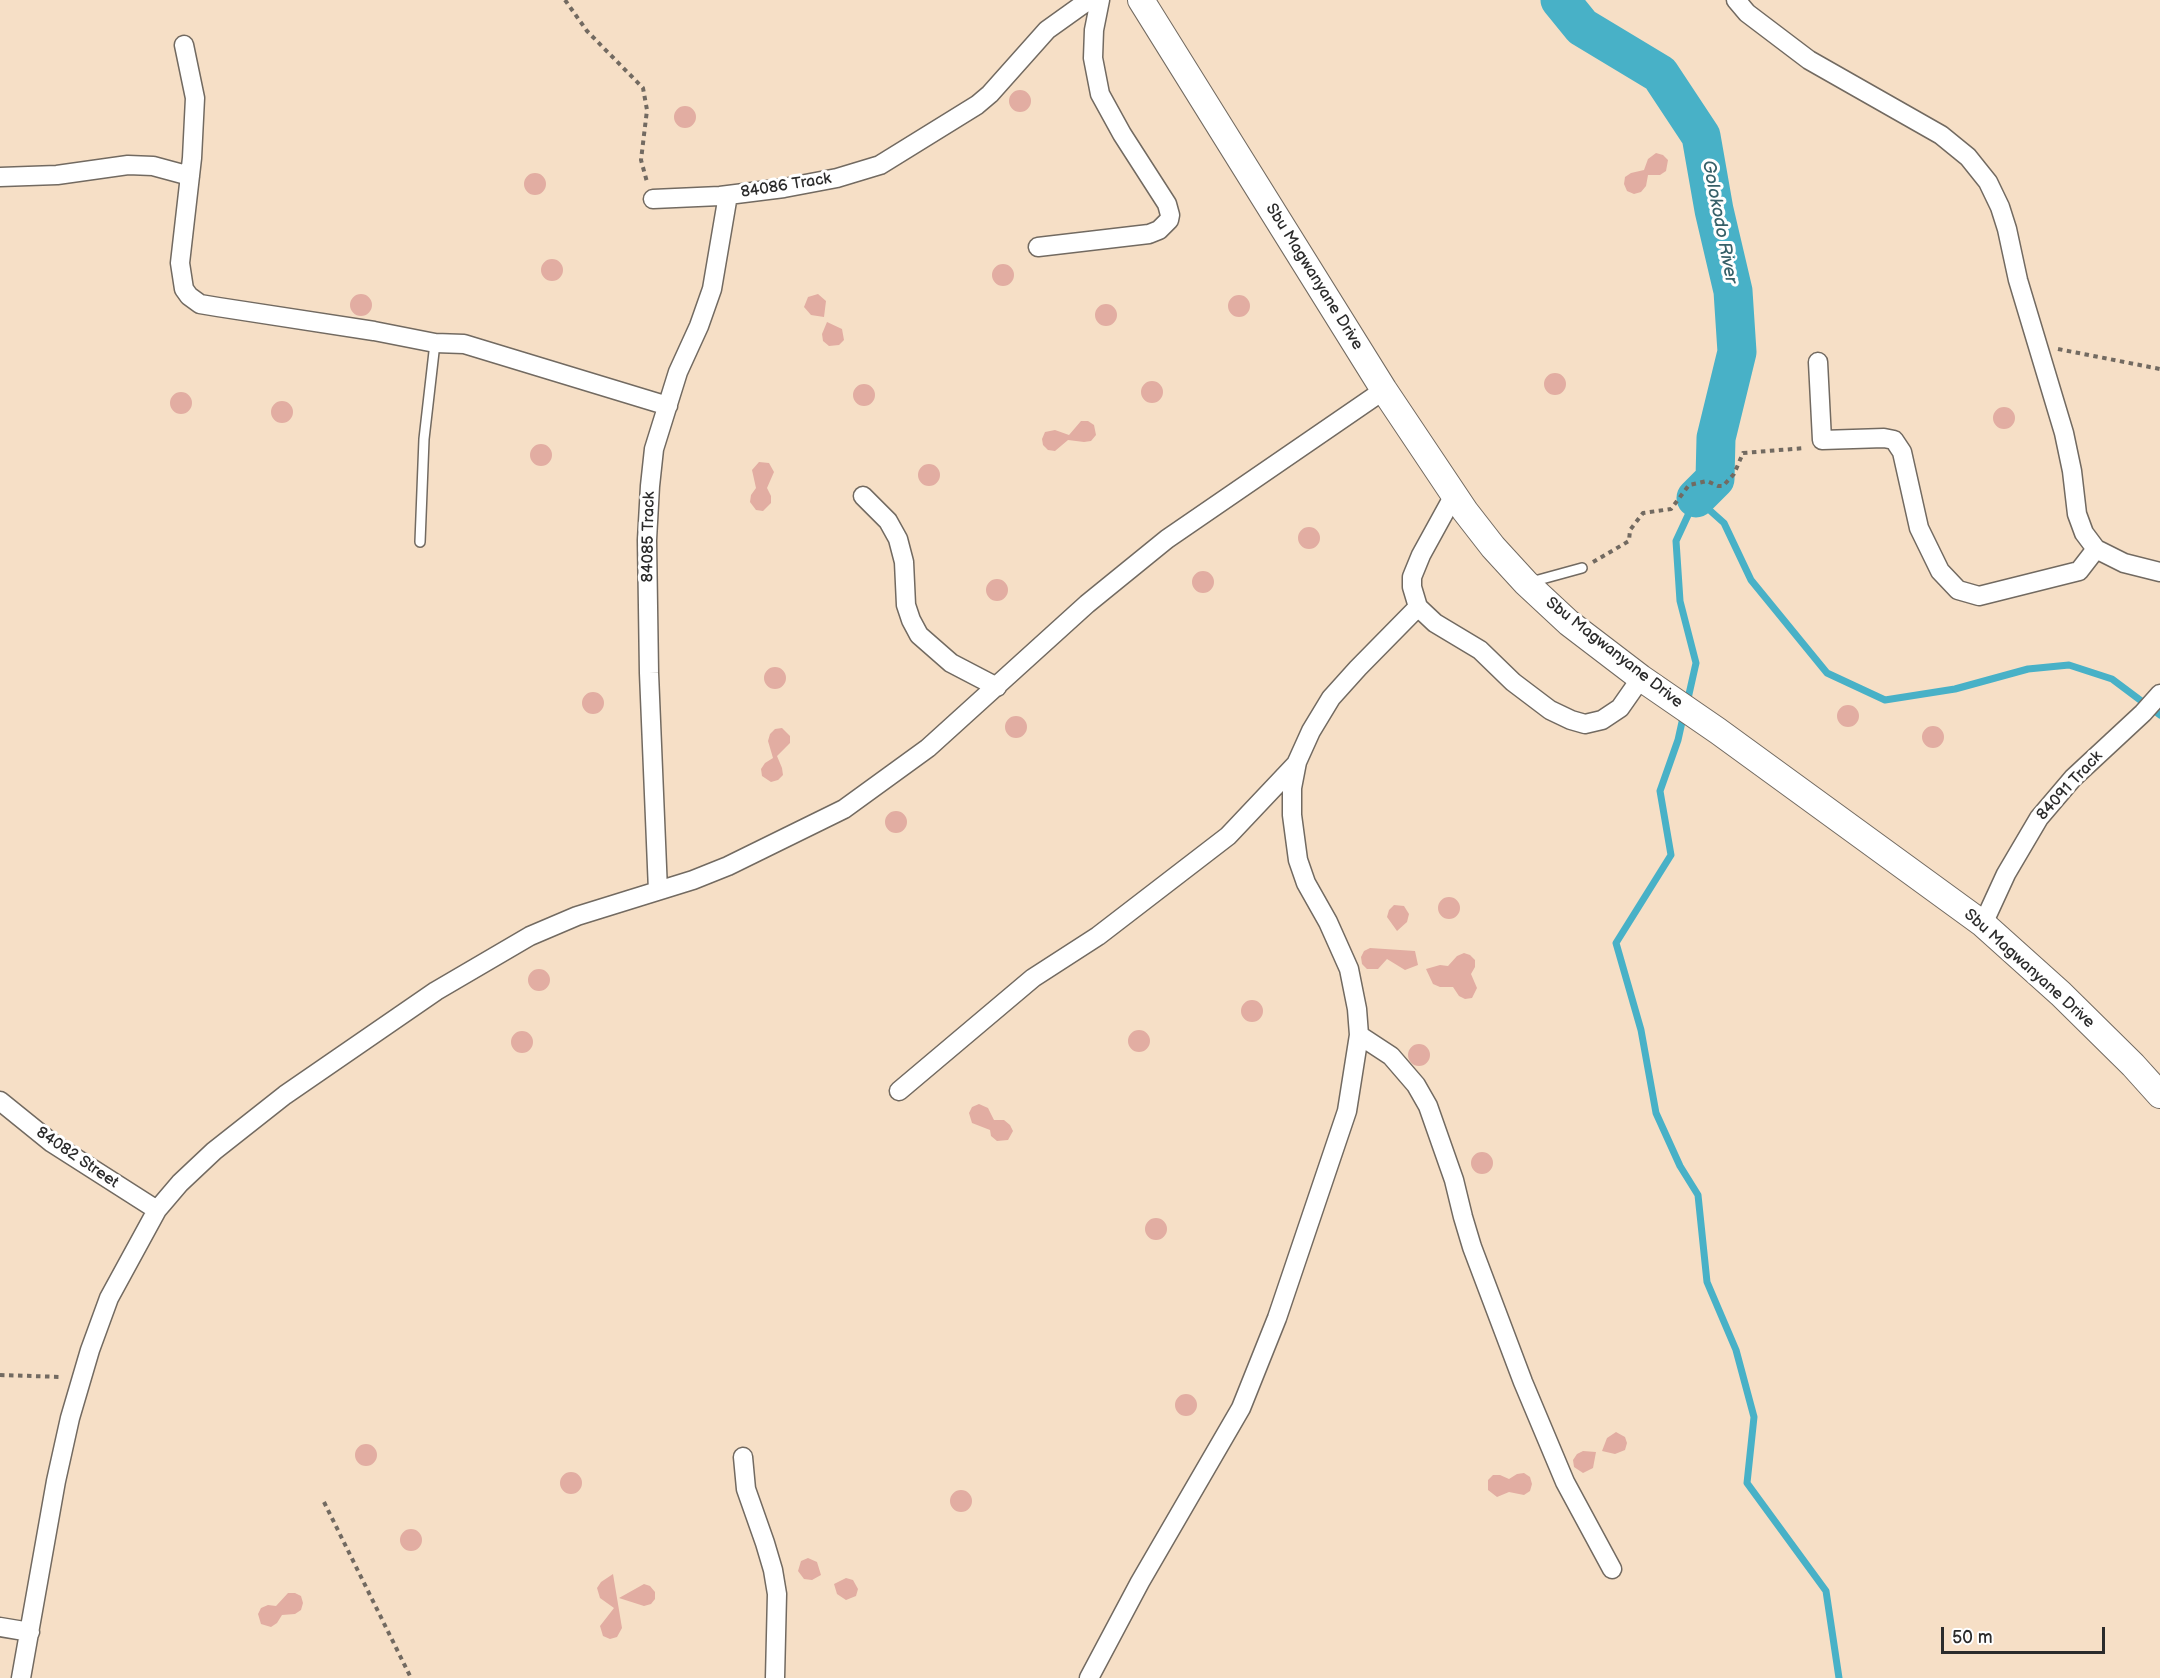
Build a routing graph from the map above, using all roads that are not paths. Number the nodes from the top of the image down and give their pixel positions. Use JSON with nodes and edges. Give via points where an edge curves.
{"nodes":[{"id":1,"x":1089,"y":0,"type":"edge"},
{"id":2,"x":1100,"y":0,"type":"edge"},
{"id":3,"x":1141,"y":0,"type":"edge"},
{"id":4,"x":1736,"y":0,"type":"edge"},
{"id":5,"x":184,"y":45,"type":"dead end"},
{"id":6,"x":190,"y":176,"type":"junction"},
{"id":7,"x":0,"y":177,"type":"edge"},
{"id":8,"x":728,"y":195,"type":"junction"},
{"id":9,"x":653,"y":200,"type":"road end"},
{"id":10,"x":1038,"y":246,"type":"dead end"},
{"id":11,"x":435,"y":343,"type":"junction"},
{"id":12,"x":1818,"y":362,"type":"dead end"},
{"id":13,"x":1384,"y":390,"type":"junction"},
{"id":14,"x":668,"y":406,"type":"junction"},
{"id":15,"x":1454,"y":495,"type":"junction"},
{"id":16,"x":863,"y":496,"type":"dead end"},
{"id":17,"x":420,"y":542,"type":"dead end"},
{"id":18,"x":2096,"y":549,"type":"junction"},
{"id":19,"x":1582,"y":568,"type":"road end"},
{"id":20,"x":2160,"y":572,"type":"edge"},
{"id":21,"x":1526,"y":583,"type":"junction"},
{"id":22,"x":1418,"y":607,"type":"junction"},
{"id":23,"x":1648,"y":683,"type":"junction"},
{"id":24,"x":997,"y":687,"type":"junction"},
{"id":25,"x":2153,"y":702,"type":"edge"},
{"id":26,"x":1297,"y":762,"type":"junction"},
{"id":27,"x":658,"y":891,"type":"junction"},
{"id":28,"x":1983,"y":924,"type":"junction"},
{"id":29,"x":1359,"y":1035,"type":"junction"},
{"id":30,"x":898,"y":1091,"type":"dead end"},
{"id":31,"x":2160,"y":1095,"type":"edge"},
{"id":32,"x":0,"y":1101,"type":"edge"},
{"id":33,"x":157,"y":1210,"type":"junction"},
{"id":34,"x":743,"y":1457,"type":"dead end"},
{"id":35,"x":1612,"y":1569,"type":"dead end"},
{"id":36,"x":0,"y":1627,"type":"edge"},
{"id":37,"x":30,"y":1632,"type":"junction"},
{"id":38,"x":21,"y":1678,"type":"edge"},
{"id":39,"x":775,"y":1678,"type":"edge"},
{"id":40,"x":1089,"y":1678,"type":"edge"}],
"edges":[{"from":1,"to":8,"type":"street","name":"84086 Track","via":[[1047,30],[977,105],[880,165],[827,180]]},
{"from":2,"to":10,"type":"street","via":[[1093,45],[1096,82],[1113,119],[1167,204],[1169,220],[1149,234]]},
{"from":3,"to":13,"type":"main road","name":"Sbu Magwanyane Drive"},
{"from":4,"to":18,"type":"street","via":[[1747,14],[1809,60],[1941,135],[1968,157],[1988,182],[2000,207],[2064,433],[2077,514]]},
{"from":5,"to":6,"type":"street","via":[[195,98]]},
{"from":6,"to":7,"type":"street","via":[[153,166],[128,165],[57,175]]},
{"from":6,"to":11,"type":"street","via":[[180,263],[184,289],[200,304]]},
{"from":8,"to":9,"type":"street","name":"84086 Track"},
{"from":8,"to":14,"type":"street","name":"84085 Track","via":[[712,289]]},
{"from":11,"to":14,"type":"street","via":[[464,344],[492,351]]},
{"from":11,"to":17,"type":"lane","via":[[424,439]]},
{"from":12,"to":18,"type":"street","via":[[1822,440],[1894,440],[1902,452],[1919,528],[1940,571],[1958,590],[1979,596],[2079,571]]},
{"from":13,"to":15,"type":"main road","name":"Sbu Magwanyane Drive"},
{"from":13,"to":24,"type":"street","via":[[1167,539],[1087,604]]},
{"from":14,"to":27,"type":"street","name":"84085 Track","via":[[654,449],[647,540]]},
{"from":15,"to":21,"type":"main road","name":"Sbu Magwanyane Drive"},
{"from":15,"to":22,"type":"street","via":[[1415,567],[1412,587]]},
{"from":16,"to":24,"type":"street","via":[[888,521],[898,539],[904,562],[906,605],[919,635],[951,663]]},
{"from":18,"to":20,"type":"street","via":[[2124,563]]},
{"from":19,"to":21,"type":"lane"},
{"from":21,"to":23,"type":"main road","name":"Sbu Magwanyane Drive"},
{"from":22,"to":23,"type":"street","via":[[1435,623],[1480,651],[1550,710],[1571,720],[1585,724],[1602,720]]},
{"from":22,"to":26,"type":"street","via":[[1331,698]]},
{"from":23,"to":28,"type":"main road","name":"Sbu Magwanyane Drive"},
{"from":24,"to":27,"type":"street","via":[[928,748],[844,809],[728,866]]},
{"from":25,"to":28,"type":"street","name":"84091 Track","via":[[2073,778],[2039,818],[2006,874]]},
{"from":26,"to":29,"type":"street","via":[[1292,816],[1298,860],[1349,969]]},
{"from":26,"to":30,"type":"street","via":[[1228,836],[1098,936],[1033,978]]},
{"from":27,"to":33,"type":"street","via":[[577,916],[530,936],[436,991],[249,1121],[213,1151]]},
{"from":28,"to":31,"type":"main road","name":"Sbu Magwanyane Drive","via":[[2061,994]]},
{"from":29,"to":35,"type":"street","via":[[1391,1056],[1428,1106],[1472,1247],[1523,1382],[1565,1482]]},
{"from":29,"to":40,"type":"street","via":[[1347,1111],[1255,1378],[1238,1415],[1150,1563]]},
{"from":32,"to":33,"type":"street","name":"84082 Street","via":[[52,1143]]},
{"from":33,"to":37,"type":"street","via":[[109,1298],[82,1377],[56,1481]]},
{"from":34,"to":39,"type":"street","via":[[746,1489],[771,1561],[777,1594]]},
{"from":36,"to":37,"type":"street"},
{"from":37,"to":38,"type":"street"}]}
